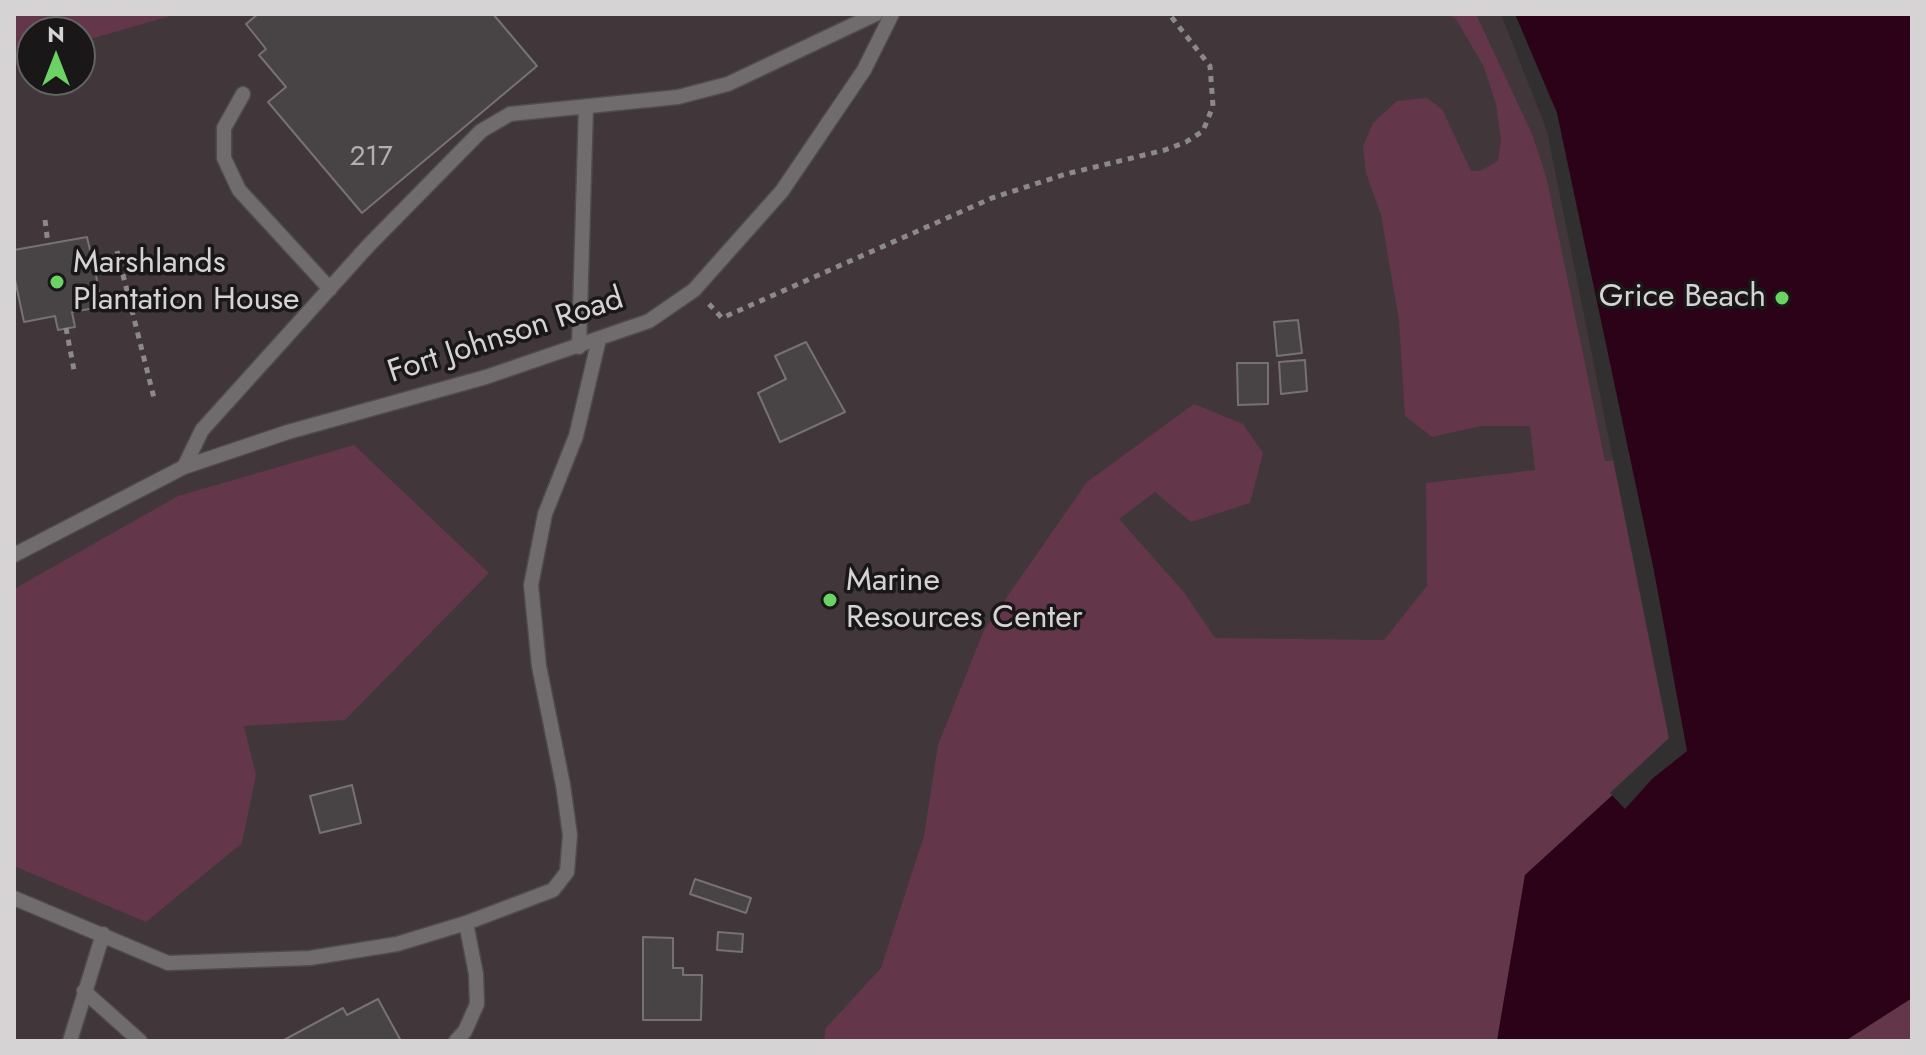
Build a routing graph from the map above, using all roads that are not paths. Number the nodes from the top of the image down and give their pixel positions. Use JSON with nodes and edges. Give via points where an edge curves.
{"nodes":[{"id":1,"x":876,"y":14,"type":"edge"},
{"id":2,"x":892,"y":14,"type":"edge"},
{"id":3,"x":243,"y":94,"type":"dead end"},
{"id":4,"x":586,"y":106,"type":"junction"},
{"id":5,"x":330,"y":289,"type":"junction"},
{"id":6,"x":599,"y":339,"type":"junction"},
{"id":7,"x":579,"y":347,"type":"junction"},
{"id":8,"x":184,"y":467,"type":"junction"},
{"id":9,"x":14,"y":555,"type":"edge"},
{"id":10,"x":14,"y":898,"type":"edge"},
{"id":11,"x":466,"y":923,"type":"junction"},
{"id":12,"x":103,"y":934,"type":"junction"},
{"id":13,"x":84,"y":991,"type":"junction"},
{"id":14,"x":70,"y":1041,"type":"edge"},
{"id":15,"x":140,"y":1041,"type":"edge"},
{"id":16,"x":456,"y":1041,"type":"edge"}],
"edges":[{"from":1,"to":4,"type":"lane","via":[[728,84],[678,97]]},
{"from":2,"to":6,"type":"lane","name":"Fort Johnson Road","via":[[864,70],[782,191],[694,290],[649,321]]},
{"from":3,"to":5,"type":"lane","via":[[224,128],[224,158],[239,190]]},
{"from":4,"to":5,"type":"lane","via":[[510,114],[481,131]]},
{"from":4,"to":7,"type":"lane"},
{"from":5,"to":8,"type":"lane","via":[[202,430]]},
{"from":6,"to":7,"type":"lane","name":"Fort Johnson Road"},
{"from":6,"to":11,"type":"lane","via":[[576,436],[545,514],[531,585],[539,666],[570,835],[567,872],[553,890]]},
{"from":7,"to":8,"type":"lane","name":"Fort Johnson Road"},
{"from":8,"to":9,"type":"lane","name":"Fort Johnson Road"},
{"from":10,"to":12,"type":"lane"},
{"from":11,"to":12,"type":"lane","via":[[397,944],[310,958],[168,963]]},
{"from":11,"to":16,"type":"lane","via":[[477,1004]]},
{"from":12,"to":13,"type":"lane"},
{"from":13,"to":14,"type":"lane"},
{"from":13,"to":15,"type":"lane"}]}
